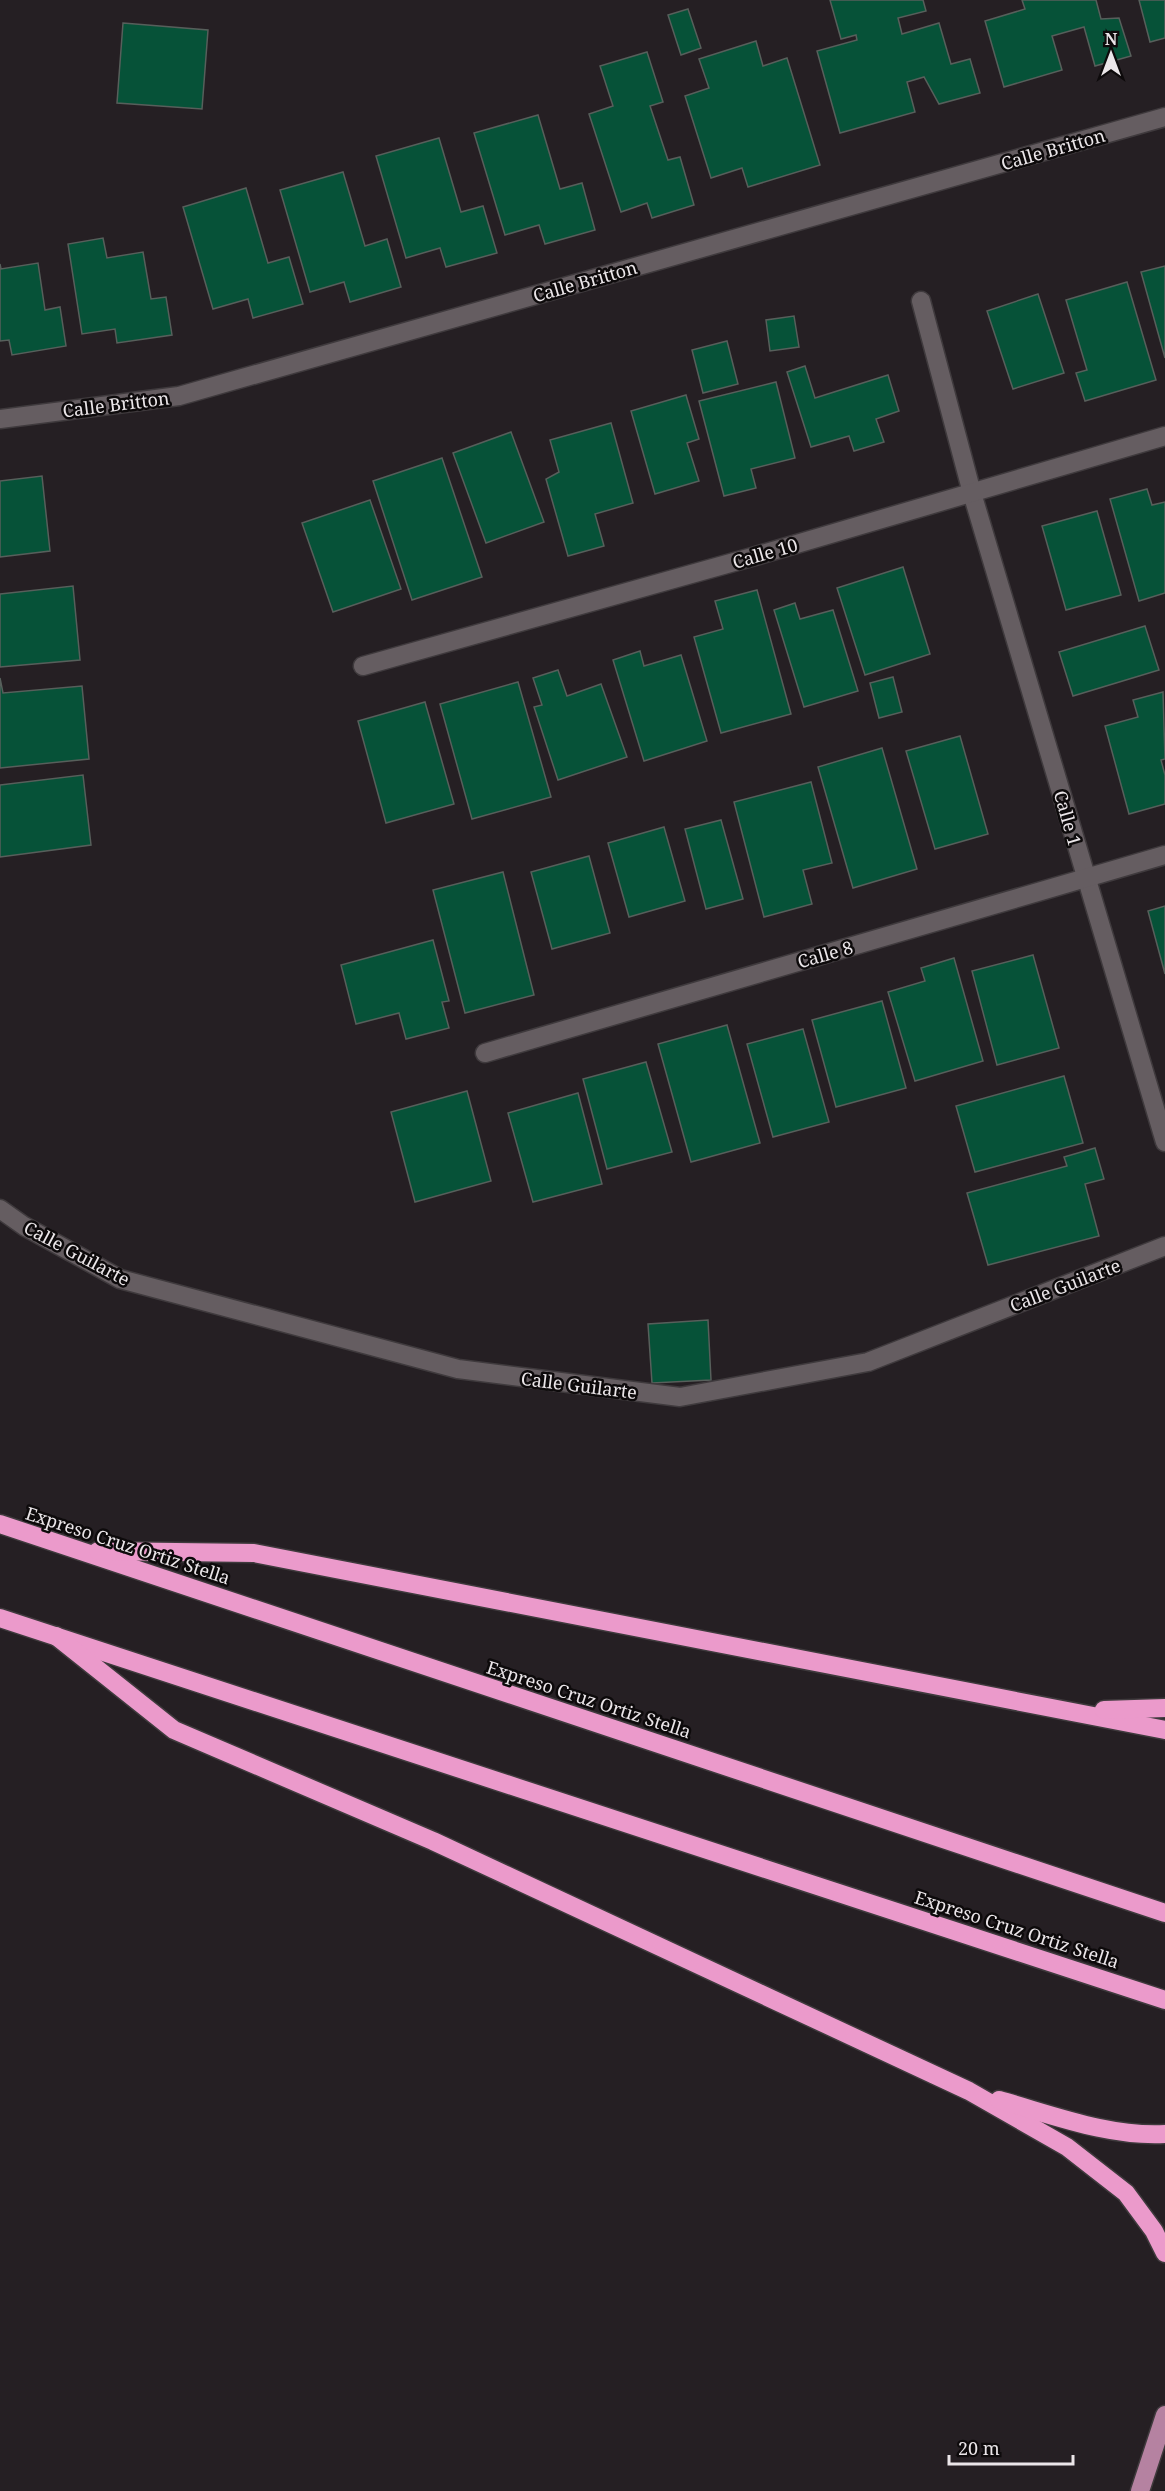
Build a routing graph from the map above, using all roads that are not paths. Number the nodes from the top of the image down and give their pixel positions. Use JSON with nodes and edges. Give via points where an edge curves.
{"nodes":[{"id":1,"x":1165,"y":117,"type":"edge"},
{"id":2,"x":921,"y":301,"type":"dead end"},
{"id":3,"x":0,"y":419,"type":"edge"},
{"id":4,"x":1165,"y":436,"type":"edge"},
{"id":5,"x":972,"y":493,"type":"junction"},
{"id":6,"x":363,"y":666,"type":"dead end"},
{"id":7,"x":1165,"y":855,"type":"edge"},
{"id":8,"x":1086,"y":879,"type":"junction"},
{"id":9,"x":486,"y":1053,"type":"dead end"},
{"id":10,"x":1165,"y":1142,"type":"edge"},
{"id":11,"x":0,"y":1209,"type":"edge"},
{"id":12,"x":1165,"y":1246,"type":"edge"},
{"id":13,"x":0,"y":1524,"type":"edge"},
{"id":14,"x":80,"y":1551,"type":"junction"},
{"id":15,"x":0,"y":1618,"type":"edge"},
{"id":16,"x":56,"y":1636,"type":"junction"},
{"id":17,"x":1165,"y":1708,"type":"edge"},
{"id":18,"x":1077,"y":1711,"type":"junction"},
{"id":19,"x":1165,"y":1730,"type":"edge"},
{"id":20,"x":1165,"y":1913,"type":"edge"},
{"id":21,"x":1165,"y":2000,"type":"edge"},
{"id":22,"x":969,"y":2091,"type":"junction"},
{"id":23,"x":1165,"y":2134,"type":"edge"},
{"id":24,"x":1165,"y":2253,"type":"edge"},
{"id":25,"x":1165,"y":2415,"type":"edge"},
{"id":26,"x":1140,"y":2491,"type":"edge"}],
"edges":[{"from":1,"to":3,"type":"street","name":"Calle Britton","via":[[179,396]]},
{"from":2,"to":5,"type":"street","name":"Calle 1"},
{"from":4,"to":5,"type":"street","name":"Calle 10"},
{"from":5,"to":6,"type":"street","name":"Calle 10"},
{"from":5,"to":8,"type":"street","name":"Calle 1"},
{"from":7,"to":8,"type":"street","name":"Calle 8"},
{"from":8,"to":9,"type":"street","name":"Calle 8"},
{"from":8,"to":10,"type":"street","name":"Calle 1"},
{"from":11,"to":12,"type":"street","name":"Calle Guilarte","via":[[120,1279],[458,1369],[680,1397],[868,1362]]},
{"from":13,"to":14,"type":"highway","name":"Expreso Cruz Ortiz Stella"},
{"from":14,"to":18,"type":"highway","via":[[254,1553]]},
{"from":14,"to":20,"type":"highway","name":"Expreso Cruz Ortiz Stella"},
{"from":15,"to":16,"type":"highway","name":"Expreso Cruz Ortiz Stella"},
{"from":16,"to":21,"type":"highway","name":"Expreso Cruz Ortiz Stella"},
{"from":16,"to":22,"type":"highway","via":[[174,1730],[433,1841]]},
{"from":17,"to":18,"type":"highway"},
{"from":18,"to":19,"type":"highway"},
{"from":22,"to":23,"type":"highway","via":[[1080,2123],[1144,2135]]},
{"from":22,"to":24,"type":"highway","via":[[1067,2147],[1126,2193]]},
{"from":25,"to":26,"type":"main road"}]}
